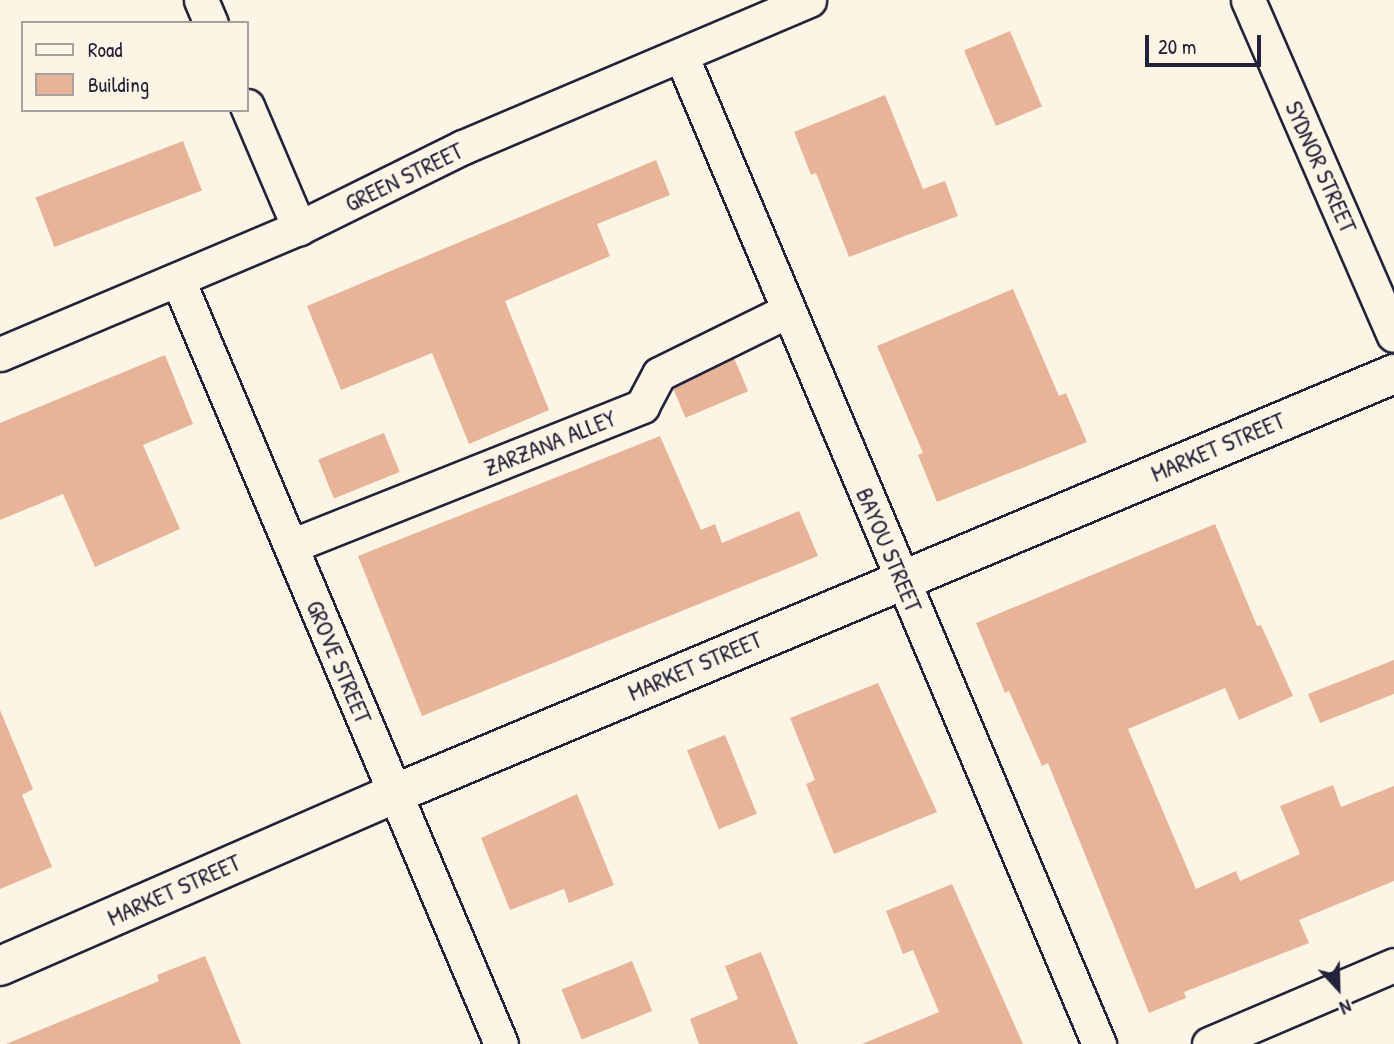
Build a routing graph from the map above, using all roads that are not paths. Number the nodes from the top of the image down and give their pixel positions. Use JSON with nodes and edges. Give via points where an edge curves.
{"nodes":[{"id":1,"x":201,"y":0,"type":"edge"},
{"id":2,"x":809,"y":0,"type":"edge"},
{"id":3,"x":1248,"y":0,"type":"edge"},
{"id":4,"x":210,"y":21,"type":"edge"},
{"id":5,"x":681,"y":55,"type":"junction"},
{"id":6,"x":248,"y":108,"type":"edge"},
{"id":7,"x":299,"y":228,"type":"junction"},
{"id":8,"x":178,"y":280,"type":"junction"},
{"id":9,"x":787,"y":311,"type":"junction"},
{"id":10,"x":1394,"y":335,"type":"edge"},
{"id":11,"x":0,"y":354,"type":"edge"},
{"id":12,"x":1394,"y":374,"type":"edge"},
{"id":13,"x":291,"y":546,"type":"junction"},
{"id":14,"x":901,"y":579,"type":"junction"},
{"id":15,"x":394,"y":794,"type":"junction"},
{"id":16,"x":1394,"y":965,"type":"edge"},
{"id":17,"x":0,"y":966,"type":"edge"},
{"id":18,"x":501,"y":1044,"type":"edge"},
{"id":19,"x":1100,"y":1044,"type":"edge"},
{"id":20,"x":1209,"y":1044,"type":"edge"}],
"edges":[{"from":1,"to":4,"type":"street"},
{"from":2,"to":5,"type":"street","name":"GREEN STREET"},
{"from":3,"to":10,"type":"street","name":"SYDNOR STREET"},
{"from":5,"to":7,"type":"street","name":"GREEN STREET","via":[[463,148]]},
{"from":5,"to":9,"type":"street","name":"BAYOU STREET"},
{"from":6,"to":7,"type":"street"},
{"from":7,"to":8,"type":"street","name":"GREEN STREET"},
{"from":8,"to":11,"type":"street","name":"GREEN STREET"},
{"from":8,"to":13,"type":"street","name":"GROVE STREET"},
{"from":9,"to":13,"type":"street","name":"ZARZANA ALLEY","via":[[659,374],[642,406]]},
{"from":9,"to":14,"type":"street","name":"BAYOU STREET"},
{"from":12,"to":14,"type":"street","name":"MARKET STREET"},
{"from":13,"to":15,"type":"street","name":"GROVE STREET"},
{"from":14,"to":15,"type":"street","name":"MARKET STREET"},
{"from":14,"to":19,"type":"street","name":"BAYOU STREET"},
{"from":15,"to":17,"type":"street","name":"MARKET STREET"},
{"from":15,"to":18,"type":"street","name":"GROVE STREET"},
{"from":16,"to":20,"type":"street"}]}
